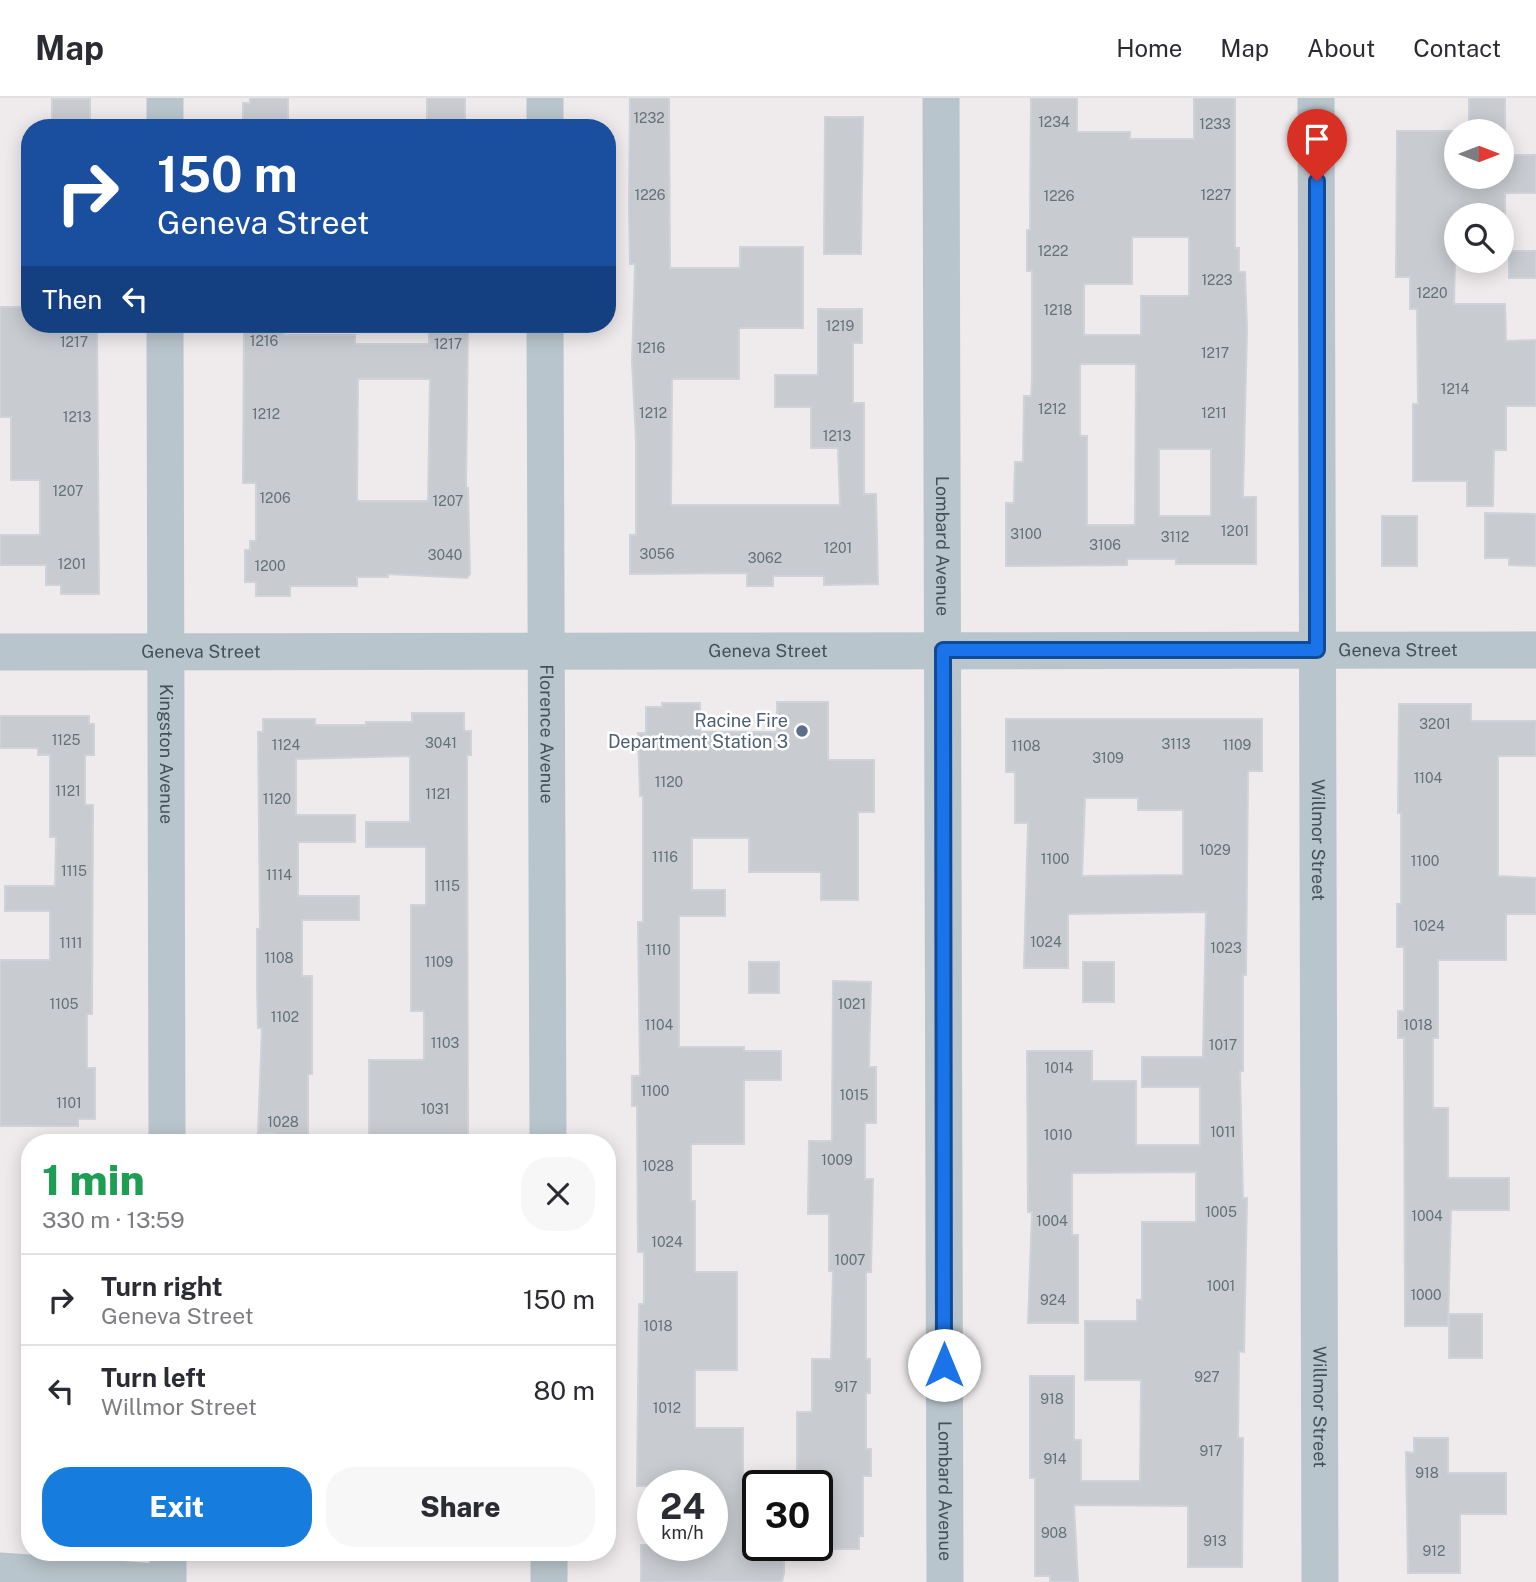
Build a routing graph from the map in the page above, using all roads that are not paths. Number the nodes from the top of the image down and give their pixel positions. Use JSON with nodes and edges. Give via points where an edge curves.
{"nodes":[{"id":1,"x":165,"y":98,"type":"edge"},
{"id":2,"x":545,"y":98,"type":"edge"},
{"id":3,"x":942,"y":98,"type":"edge"},
{"id":4,"x":1316,"y":98,"type":"edge"},
{"id":5,"x":165,"y":119,"type":"edge"},
{"id":6,"x":545,"y":119,"type":"edge"},
{"id":7,"x":165,"y":333,"type":"edge"},
{"id":8,"x":545,"y":333,"type":"edge"},
{"id":9,"x":943,"y":650,"type":"junction"},
{"id":10,"x":1317,"y":650,"type":"junction"},
{"id":11,"x":1536,"y":650,"type":"edge"},
{"id":12,"x":546,"y":651,"type":"junction"},
{"id":13,"x":0,"y":652,"type":"edge"},
{"id":14,"x":166,"y":652,"type":"junction"},
{"id":15,"x":167,"y":1134,"type":"edge"},
{"id":16,"x":548,"y":1134,"type":"edge"},
{"id":17,"x":168,"y":1561,"type":"edge"},
{"id":18,"x":549,"y":1561,"type":"edge"},
{"id":19,"x":0,"y":1571,"type":"edge"},
{"id":20,"x":157,"y":1582,"type":"edge"},
{"id":21,"x":168,"y":1582,"type":"edge"},
{"id":22,"x":549,"y":1582,"type":"edge"},
{"id":23,"x":945,"y":1582,"type":"edge"},
{"id":24,"x":1320,"y":1582,"type":"edge"}],
"edges":[{"from":1,"to":5,"type":"street"},
{"from":2,"to":6,"type":"street"},
{"from":3,"to":9,"type":"street","name":"Lombard Avenue"},
{"from":4,"to":10,"type":"street","name":"Willmor Street"},
{"from":7,"to":14,"type":"street","name":"Kingston Avenue"},
{"from":8,"to":12,"type":"street","name":"Florence Avenue"},
{"from":9,"to":10,"type":"street","name":"Geneva Street"},
{"from":9,"to":12,"type":"street","name":"Geneva Street"},
{"from":9,"to":23,"type":"street","name":"Lombard Avenue"},
{"from":10,"to":11,"type":"street","name":"Geneva Street"},
{"from":10,"to":24,"type":"street","name":"Willmor Street"},
{"from":12,"to":14,"type":"street","name":"Geneva Street"},
{"from":12,"to":16,"type":"street","name":"Florence Avenue"},
{"from":13,"to":14,"type":"street","name":"Geneva Street"},
{"from":14,"to":15,"type":"street","name":"Kingston Avenue"},
{"from":17,"to":21,"type":"street"},
{"from":18,"to":22,"type":"street"},
{"from":19,"to":20,"type":"street"}]}
